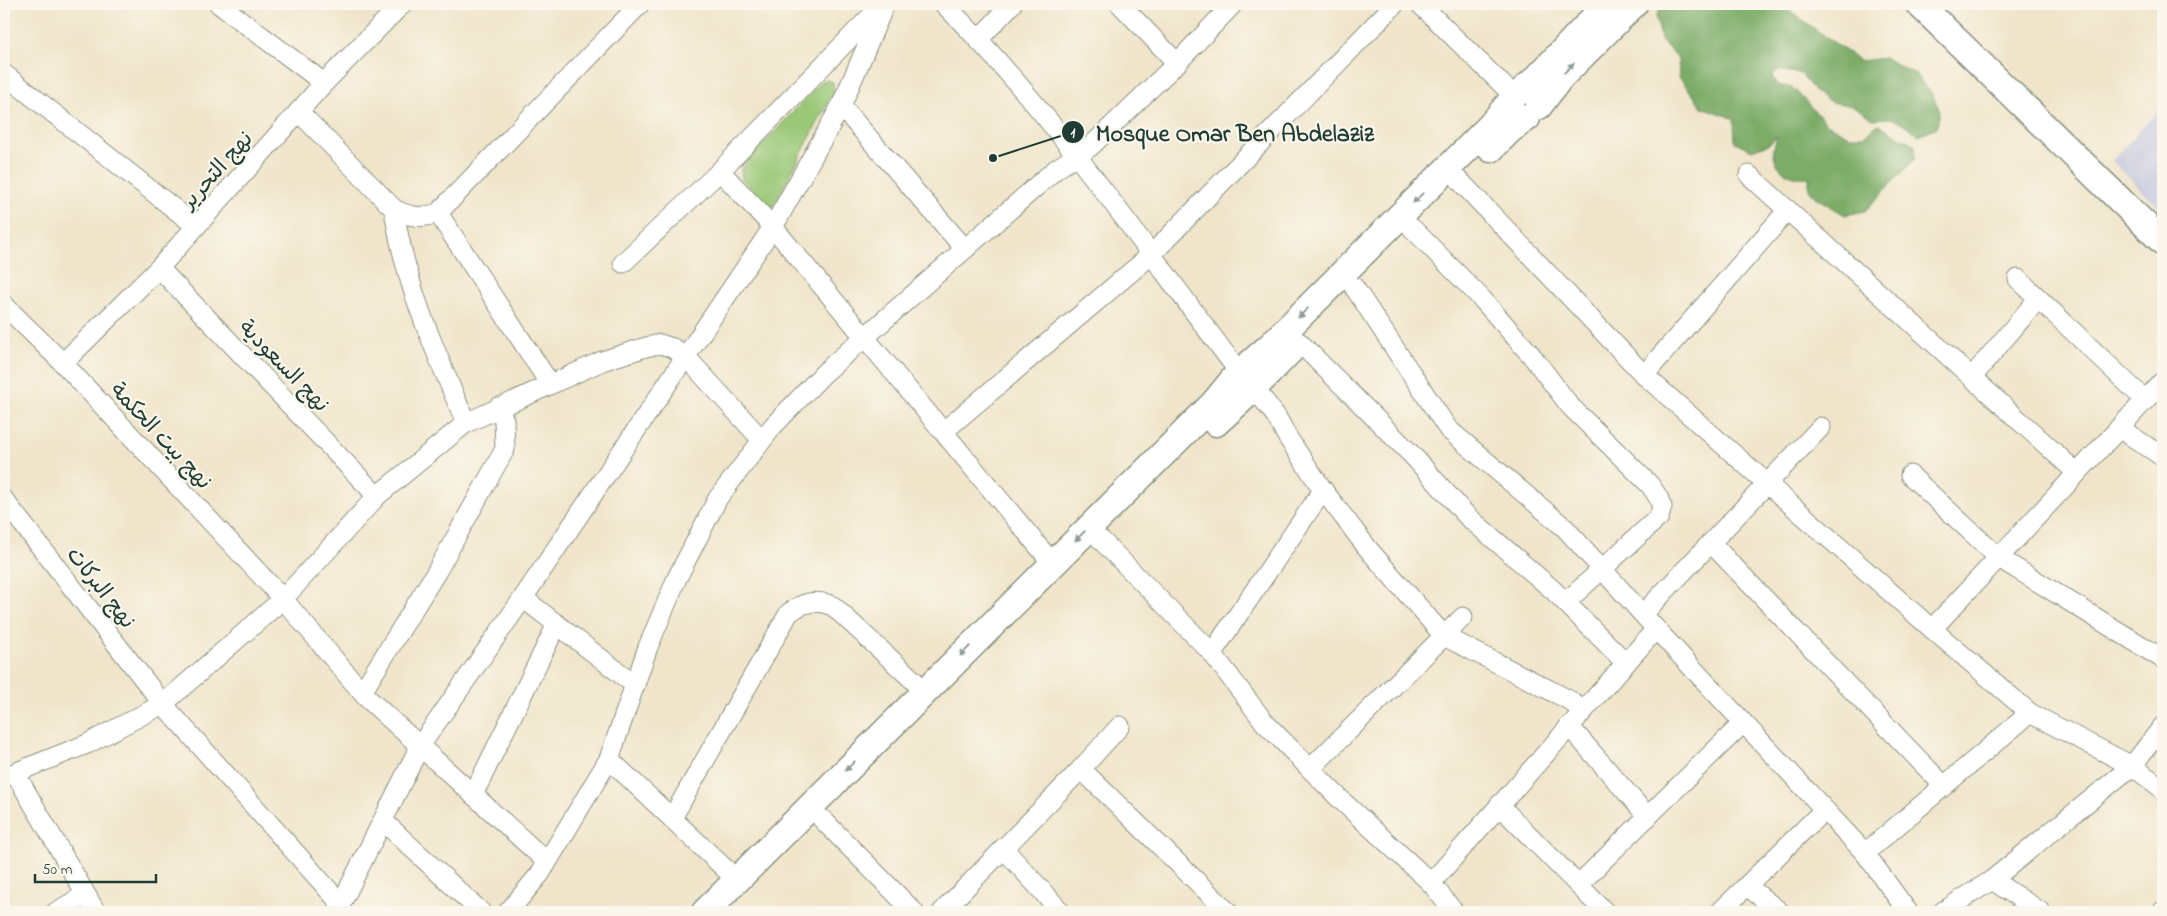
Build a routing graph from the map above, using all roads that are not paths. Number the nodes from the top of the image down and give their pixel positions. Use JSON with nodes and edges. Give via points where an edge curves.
{"nodes":[{"id":1,"x":220,"y":4,"type":"edge"},
{"id":2,"x":640,"y":4,"type":"edge"},
{"id":3,"x":884,"y":4,"type":"edge"},
{"id":4,"x":944,"y":4,"type":"edge"},
{"id":5,"x":1012,"y":4,"type":"edge"},
{"id":6,"x":1120,"y":4,"type":"edge"},
{"id":7,"x":1233,"y":4,"type":"edge"},
{"id":8,"x":1395,"y":4,"type":"edge"},
{"id":9,"x":1420,"y":4,"type":"edge"},
{"id":10,"x":1607,"y":4,"type":"edge"},
{"id":11,"x":1634,"y":4,"type":"edge"},
{"id":12,"x":1919,"y":4,"type":"edge"},
{"id":13,"x":399,"y":5,"type":"edge"},
{"id":14,"x":979,"y":39,"type":"junction"},
{"id":15,"x":1177,"y":63,"type":"junction"},
{"id":16,"x":4,"y":74,"type":"edge"},
{"id":17,"x":324,"y":83,"type":"junction"},
{"id":18,"x":1523,"y":102,"type":"junction"},
{"id":19,"x":841,"y":106,"type":"junction"},
{"id":20,"x":298,"y":112,"type":"junction"},
{"id":21,"x":1077,"y":156,"type":"junction"},
{"id":22,"x":720,"y":171,"type":"junction"},
{"id":23,"x":1749,"y":175,"type":"dead end"},
{"id":24,"x":1460,"y":181,"type":"junction"},
{"id":25,"x":394,"y":209,"type":"junction"},
{"id":26,"x":1788,"y":210,"type":"junction"},
{"id":27,"x":438,"y":213,"type":"junction"},
{"id":28,"x":196,"y":226,"type":"junction"},
{"id":29,"x":773,"y":227,"type":"junction"},
{"id":30,"x":1412,"y":228,"type":"junction"},
{"id":31,"x":2163,"y":242,"type":"edge"},
{"id":32,"x":965,"y":249,"type":"junction"},
{"id":33,"x":1151,"y":255,"type":"junction"},
{"id":34,"x":623,"y":264,"type":"dead end"},
{"id":35,"x":159,"y":268,"type":"junction"},
{"id":36,"x":2018,"y":279,"type":"dead end"},
{"id":37,"x":1354,"y":287,"type":"junction"},
{"id":38,"x":2038,"y":299,"type":"junction"},
{"id":39,"x":4,"y":305,"type":"edge"},
{"id":40,"x":865,"y":339,"type":"junction"},
{"id":41,"x":1299,"y":342,"type":"junction"},
{"id":42,"x":687,"y":358,"type":"junction"},
{"id":43,"x":63,"y":363,"type":"junction"},
{"id":44,"x":1644,"y":375,"type":"junction"},
{"id":45,"x":1972,"y":377,"type":"junction"},
{"id":46,"x":1247,"y":380,"type":"junction"},
{"id":47,"x":2163,"y":381,"type":"edge"},
{"id":48,"x":550,"y":384,"type":"junction"},
{"id":49,"x":2145,"y":400,"type":"junction"},
{"id":50,"x":498,"y":407,"type":"junction"},
{"id":51,"x":466,"y":423,"type":"junction"},
{"id":52,"x":1821,"y":427,"type":"dead end"},
{"id":53,"x":2119,"y":428,"type":"junction"},
{"id":54,"x":944,"y":431,"type":"junction"},
{"id":55,"x":762,"y":440,"type":"junction"},
{"id":56,"x":2163,"y":457,"type":"edge"},
{"id":57,"x":2078,"y":473,"type":"junction"},
{"id":58,"x":1910,"y":474,"type":"dead end"},
{"id":59,"x":1767,"y":483,"type":"junction"},
{"id":60,"x":1323,"y":490,"type":"junction"},
{"id":61,"x":378,"y":496,"type":"junction"},
{"id":62,"x":4,"y":500,"type":"edge"},
{"id":63,"x":1101,"y":540,"type":"junction"},
{"id":64,"x":1711,"y":542,"type":"junction"},
{"id":65,"x":1999,"y":558,"type":"junction"},
{"id":66,"x":1053,"y":564,"type":"junction"},
{"id":67,"x":1602,"y":569,"type":"junction"},
{"id":68,"x":523,"y":598,"type":"junction"},
{"id":69,"x":283,"y":599,"type":"junction"},
{"id":70,"x":1566,"y":602,"type":"junction"},
{"id":71,"x":1643,"y":614,"type":"junction"},
{"id":72,"x":1463,"y":617,"type":"dead end"},
{"id":73,"x":557,"y":624,"type":"junction"},
{"id":74,"x":1656,"y":629,"type":"junction"},
{"id":75,"x":1932,"y":629,"type":"junction"},
{"id":76,"x":1444,"y":636,"type":"junction"},
{"id":77,"x":1212,"y":653,"type":"junction"},
{"id":78,"x":2163,"y":659,"type":"edge"},
{"id":79,"x":1626,"y":663,"type":"junction"},
{"id":80,"x":635,"y":685,"type":"junction"},
{"id":81,"x":362,"y":692,"type":"junction"},
{"id":82,"x":925,"y":692,"type":"junction"},
{"id":83,"x":163,"y":704,"type":"junction"},
{"id":84,"x":1583,"y":711,"type":"junction"},
{"id":85,"x":2030,"y":713,"type":"junction"},
{"id":86,"x":1743,"y":723,"type":"junction"},
{"id":87,"x":1120,"y":726,"type":"dead end"},
{"id":88,"x":1569,"y":726,"type":"junction"},
{"id":89,"x":2163,"y":726,"type":"edge"},
{"id":90,"x":420,"y":746,"type":"junction"},
{"id":91,"x":609,"y":759,"type":"junction"},
{"id":92,"x":2132,"y":766,"type":"junction"},
{"id":93,"x":1081,"y":769,"type":"junction"},
{"id":94,"x":1310,"y":769,"type":"junction"},
{"id":95,"x":9,"y":775,"type":"edge"},
{"id":96,"x":1944,"y":786,"type":"junction"},
{"id":97,"x":2163,"y":789,"type":"edge"},
{"id":98,"x":474,"y":795,"type":"junction"},
{"id":99,"x":1499,"y":805,"type":"junction"},
{"id":100,"x":1824,"y":810,"type":"junction"},
{"id":101,"x":1648,"y":817,"type":"junction"},
{"id":102,"x":672,"y":818,"type":"junction"},
{"id":103,"x":822,"y":819,"type":"junction"},
{"id":104,"x":383,"y":821,"type":"junction"},
{"id":105,"x":1003,"y":848,"type":"junction"},
{"id":106,"x":1865,"y":853,"type":"junction"},
{"id":107,"x":547,"y":862,"type":"junction"},
{"id":108,"x":736,"y":880,"type":"junction"},
{"id":109,"x":1992,"y":880,"type":"junction"},
{"id":110,"x":1431,"y":883,"type":"junction"},
{"id":111,"x":1578,"y":885,"type":"junction"},
{"id":112,"x":1747,"y":886,"type":"junction"},
{"id":113,"x":84,"y":895,"type":"junction"},
{"id":114,"x":337,"y":908,"type":"edge"},
{"id":115,"x":1899,"y":908,"type":"edge"},
{"id":116,"x":1947,"y":911,"type":"edge"},
{"id":117,"x":56,"y":912,"type":"edge"},
{"id":118,"x":96,"y":912,"type":"edge"},
{"id":119,"x":481,"y":912,"type":"edge"},
{"id":120,"x":508,"y":912,"type":"edge"},
{"id":121,"x":705,"y":912,"type":"edge"},
{"id":122,"x":729,"y":912,"type":"edge"},
{"id":123,"x":914,"y":912,"type":"edge"},
{"id":124,"x":942,"y":912,"type":"edge"},
{"id":125,"x":1061,"y":912,"type":"edge"},
{"id":126,"x":1228,"y":912,"type":"edge"},
{"id":127,"x":1454,"y":912,"type":"edge"},
{"id":128,"x":1605,"y":912,"type":"edge"},
{"id":129,"x":1720,"y":912,"type":"edge"},
{"id":130,"x":1780,"y":912,"type":"edge"},
{"id":131,"x":2041,"y":912,"type":"edge"}],
"edges":[{"from":1,"to":17,"type":"street"},
{"from":2,"to":27,"type":"street"},
{"from":3,"to":19,"type":"street"},
{"from":3,"to":22,"type":"street"},
{"from":4,"to":14,"type":"street"},
{"from":5,"to":14,"type":"street"},
{"from":6,"to":15,"type":"street"},
{"from":7,"to":15,"type":"street"},
{"from":8,"to":33,"type":"street"},
{"from":9,"to":18,"type":"street"},
{"from":10,"to":18,"type":"main road","via":[[1539,76]]},
{"from":18,"to":11,"type":"main road","one_way":true,"via":[[1561,77]]},
{"from":12,"to":31,"type":"main road"},
{"from":13,"to":17,"type":"street","name":"نهج التحرير"},
{"from":14,"to":21,"type":"street"},
{"from":15,"to":21,"type":"street"},
{"from":16,"to":28,"type":"street"},
{"from":17,"to":20,"type":"street","name":"نهج التحرير"},
{"from":18,"to":24,"type":"main road","via":[[1510,130]]},
{"from":18,"to":46,"type":"main road","one_way":true,"via":[[1484,133],[1269,347]]},
{"from":19,"to":29,"type":"street"},
{"from":19,"to":32,"type":"street"},
{"from":20,"to":25,"type":"street"},
{"from":20,"to":28,"type":"street","name":"نهج التحرير"},
{"from":21,"to":32,"type":"street","via":[[1056,169]]},
{"from":21,"to":33,"type":"street"},
{"from":22,"to":29,"type":"street"},
{"from":22,"to":34,"type":"street"},
{"from":23,"to":26,"type":"street"},
{"from":24,"to":30,"type":"main road"},
{"from":24,"to":44,"type":"street"},
{"from":25,"to":27,"type":"street","via":[[418,217]]},
{"from":25,"to":51,"type":"street","via":[[408,278]]},
{"from":26,"to":44,"type":"street"},
{"from":26,"to":45,"type":"street"},
{"from":27,"to":48,"type":"street"},
{"from":28,"to":35,"type":"street","name":"نهج التحرير"},
{"from":29,"to":40,"type":"street"},
{"from":29,"to":42,"type":"street"},
{"from":30,"to":37,"type":"main road"},
{"from":30,"to":67,"type":"street","via":[[1482,299],[1570,406],[1650,485],[1658,497],[1662,508],[1658,516]]},
{"from":32,"to":40,"type":"street"},
{"from":33,"to":46,"type":"street"},
{"from":33,"to":54,"type":"street"},
{"from":35,"to":43,"type":"street","name":"نهج التحرير"},
{"from":35,"to":61,"type":"street","name":"نهج السعودية"},
{"from":36,"to":38,"type":"street"},
{"from":37,"to":41,"type":"main road"},
{"from":37,"to":67,"type":"street","via":[[1448,429],[1565,528]]},
{"from":38,"to":45,"type":"street"},
{"from":38,"to":49,"type":"street"},
{"from":39,"to":43,"type":"street","name":"نهج بيت الحكمة"},
{"from":40,"to":54,"type":"street"},
{"from":40,"to":55,"type":"street","via":[[817,380]]},
{"from":41,"to":46,"type":"main road"},
{"from":41,"to":70,"type":"street","via":[[1412,455],[1467,516]]},
{"from":42,"to":48,"type":"street","via":[[660,344],[602,361]]},
{"from":42,"to":55,"type":"street"},
{"from":42,"to":68,"type":"street"},
{"from":43,"to":69,"type":"street","name":"نهج بيت الحكمة"},
{"from":44,"to":59,"type":"street"},
{"from":45,"to":57,"type":"street"},
{"from":46,"to":60,"type":"street","via":[[1276,416]]},
{"from":46,"to":63,"type":"main road","via":[[1224,415]]},
{"from":46,"to":66,"type":"main road","one_way":true,"via":[[1214,403]]},
{"from":47,"to":49,"type":"street"},
{"from":48,"to":50,"type":"street"},
{"from":49,"to":53,"type":"street"},
{"from":50,"to":51,"type":"street"},
{"from":50,"to":81,"type":"street","via":[[504,420],[505,449],[437,571]]},
{"from":51,"to":61,"type":"street"},
{"from":52,"to":59,"type":"street"},
{"from":53,"to":56,"type":"street"},
{"from":53,"to":57,"type":"street"},
{"from":54,"to":66,"type":"street"},
{"from":55,"to":80,"type":"street","via":[[718,498],[677,578]]},
{"from":57,"to":65,"type":"street"},
{"from":58,"to":65,"type":"street"},
{"from":59,"to":64,"type":"street"},
{"from":59,"to":75,"type":"street"},
{"from":60,"to":76,"type":"street"},
{"from":60,"to":77,"type":"street"},
{"from":61,"to":69,"type":"street"},
{"from":62,"to":83,"type":"street","name":"نهج البركات"},
{"from":63,"to":77,"type":"street"},
{"from":63,"to":103,"type":"main road"},
{"from":64,"to":71,"type":"street"},
{"from":64,"to":96,"type":"street"},
{"from":65,"to":75,"type":"street"},
{"from":65,"to":78,"type":"street"},
{"from":66,"to":82,"type":"main road","one_way":true},
{"from":67,"to":70,"type":"street"},
{"from":67,"to":71,"type":"street"},
{"from":68,"to":73,"type":"street"},
{"from":68,"to":90,"type":"street"},
{"from":69,"to":81,"type":"street","name":"نهج بيت الحكمة"},
{"from":69,"to":83,"type":"street"},
{"from":70,"to":79,"type":"street"},
{"from":71,"to":74,"type":"street"},
{"from":72,"to":76,"type":"street"},
{"from":73,"to":80,"type":"street"},
{"from":73,"to":98,"type":"street"},
{"from":74,"to":79,"type":"street"},
{"from":74,"to":86,"type":"street"},
{"from":75,"to":85,"type":"street"},
{"from":76,"to":84,"type":"street","via":[[1569,700]]},
{"from":76,"to":94,"type":"street"},
{"from":77,"to":94,"type":"street","via":[[1265,722]]},
{"from":79,"to":84,"type":"street"},
{"from":80,"to":91,"type":"street"},
{"from":81,"to":90,"type":"street","name":"نهج بيت الحكمة"},
{"from":82,"to":102,"type":"street","via":[[833,606],[824,602],[800,605],[789,613]]},
{"from":82,"to":108,"type":"main road","one_way":true},
{"from":83,"to":95,"type":"street","via":[[88,744]]},
{"from":83,"to":114,"type":"street","name":"نهج البركات"},
{"from":84,"to":88,"type":"street"},
{"from":85,"to":92,"type":"street"},
{"from":85,"to":96,"type":"street"},
{"from":86,"to":100,"type":"street"},
{"from":86,"to":101,"type":"street"},
{"from":87,"to":93,"type":"street"},
{"from":88,"to":99,"type":"street"},
{"from":88,"to":101,"type":"street"},
{"from":89,"to":92,"type":"street"},
{"from":90,"to":98,"type":"street","name":"نهج بيت الحكمة"},
{"from":90,"to":104,"type":"street"},
{"from":91,"to":102,"type":"street"},
{"from":91,"to":107,"type":"street"},
{"from":92,"to":97,"type":"street"},
{"from":92,"to":109,"type":"street"},
{"from":93,"to":105,"type":"street"},
{"from":93,"to":126,"type":"street"},
{"from":94,"to":110,"type":"street"},
{"from":95,"to":113,"type":"street"},
{"from":96,"to":106,"type":"street"},
{"from":98,"to":107,"type":"street","name":"نهج بيت الحكمة"},
{"from":99,"to":110,"type":"street"},
{"from":99,"to":111,"type":"street"},
{"from":100,"to":106,"type":"street"},
{"from":100,"to":112,"type":"street"},
{"from":101,"to":111,"type":"street"},
{"from":102,"to":108,"type":"street"},
{"from":103,"to":122,"type":"main road"},
{"from":103,"to":123,"type":"street"},
{"from":104,"to":114,"type":"street"},
{"from":104,"to":119,"type":"street"},
{"from":105,"to":124,"type":"street"},
{"from":105,"to":125,"type":"street"},
{"from":106,"to":115,"type":"street"},
{"from":107,"to":120,"type":"street"},
{"from":108,"to":121,"type":"main road"},
{"from":109,"to":116,"type":"street"},
{"from":109,"to":131,"type":"street"},
{"from":110,"to":127,"type":"street"},
{"from":111,"to":128,"type":"street"},
{"from":112,"to":129,"type":"street"},
{"from":112,"to":130,"type":"street"},
{"from":113,"to":117,"type":"street"},
{"from":113,"to":118,"type":"street"}]}
